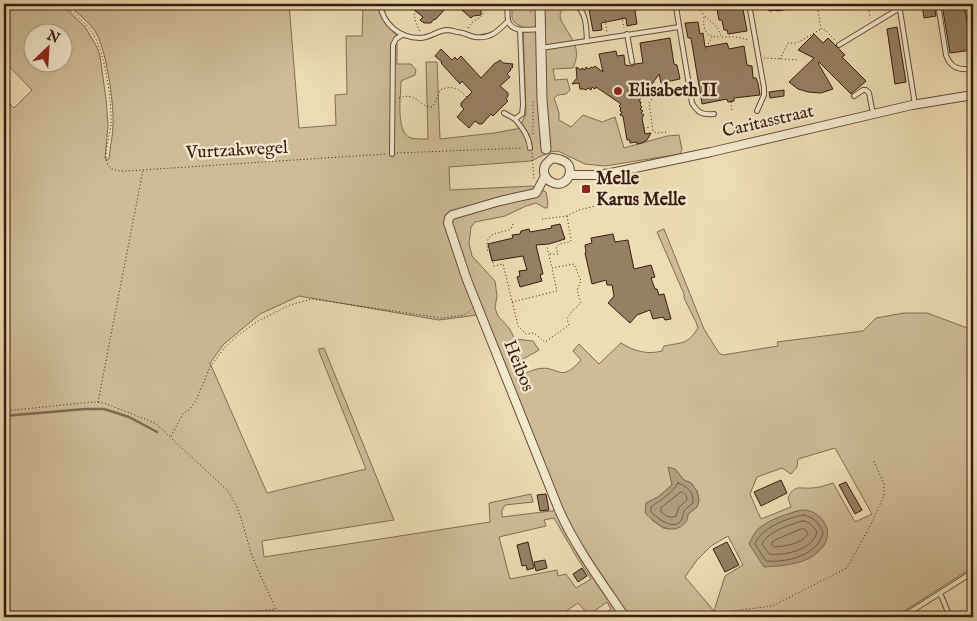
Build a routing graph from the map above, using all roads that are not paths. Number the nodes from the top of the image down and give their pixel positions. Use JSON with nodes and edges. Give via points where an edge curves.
{"nodes":[{"id":1,"x":380,"y":4,"type":"edge"},
{"id":2,"x":507,"y":4,"type":"edge"},
{"id":3,"x":540,"y":4,"type":"edge"},
{"id":4,"x":575,"y":4,"type":"edge"},
{"id":5,"x":677,"y":4,"type":"edge"},
{"id":6,"x":749,"y":4,"type":"edge"},
{"id":7,"x":938,"y":4,"type":"edge"},
{"id":8,"x":899,"y":6,"type":"edge"},
{"id":9,"x":508,"y":21,"type":"junction"},
{"id":10,"x":679,"y":26,"type":"junction"},
{"id":11,"x":541,"y":29,"type":"junction"},
{"id":12,"x":520,"y":30,"type":"junction"},
{"id":13,"x":402,"y":35,"type":"junction"},
{"id":14,"x":626,"y":35,"type":"junction"},
{"id":15,"x":587,"y":41,"type":"junction"},
{"id":16,"x":839,"y":45,"type":"road end"},
{"id":17,"x":541,"y":48,"type":"junction"},
{"id":18,"x":632,"y":62,"type":"dead end"},
{"id":19,"x":970,"y":69,"type":"dead end"},
{"id":20,"x":973,"y":95,"type":"edge"},
{"id":21,"x":854,"y":96,"type":"dead end"},
{"id":22,"x":915,"y":104,"type":"junction"},
{"id":23,"x":757,"y":111,"type":"dead end"},
{"id":24,"x":504,"y":113,"type":"dead end"},
{"id":25,"x":714,"y":114,"type":"dead end"},
{"id":26,"x":873,"y":114,"type":"junction"},
{"id":27,"x":515,"y":120,"type":"junction"},
{"id":28,"x":530,"y":148,"type":"road end"},
{"id":29,"x":546,"y":149,"type":"joint"},
{"id":30,"x":392,"y":154,"type":"road end"},
{"id":31,"x":552,"y":158,"type":"junction"},
{"id":32,"x":570,"y":175,"type":"junction"},
{"id":33,"x":545,"y":176,"type":"junction"},
{"id":34,"x":973,"y":572,"type":"edge"},
{"id":35,"x":940,"y":593,"type":"junction"},
{"id":36,"x":625,"y":617,"type":"edge"},
{"id":37,"x":902,"y":617,"type":"edge"},
{"id":38,"x":950,"y":617,"type":"edge"}],
"edges":[{"from":1,"to":13,"type":"lane","via":[[392,28]]},
{"from":2,"to":9,"type":"lane"},
{"from":3,"to":11,"type":"street"},
{"from":4,"to":15,"type":"lane","via":[[586,22]]},
{"from":5,"to":10,"type":"lane"},
{"from":6,"to":23,"type":"lane","via":[[764,88]]},
{"from":7,"to":19,"type":"lane","via":[[948,60],[956,68]]},
{"from":8,"to":16,"type":"lane"},
{"from":8,"to":22,"type":"lane"},
{"from":9,"to":12,"type":"lane","via":[[513,28]]},
{"from":9,"to":13,"type":"lane","via":[[496,33],[484,37],[446,30],[422,38]]},
{"from":10,"to":14,"type":"lane"},
{"from":10,"to":25,"type":"lane","via":[[692,103],[696,110],[706,115]]},
{"from":11,"to":12,"type":"lane"},
{"from":11,"to":17,"type":"street"},
{"from":12,"to":27,"type":"lane","via":[[523,105],[522,114]]},
{"from":13,"to":30,"type":"lane","via":[[393,45]]},
{"from":14,"to":15,"type":"lane"},
{"from":14,"to":18,"type":"lane"},
{"from":15,"to":17,"type":"lane"},
{"from":17,"to":29,"type":"street"},
{"from":20,"to":22,"type":"street","name":"Caritasstraat"},
{"from":21,"to":26,"type":"lane","via":[[866,90]]},
{"from":22,"to":26,"type":"street","name":"Caritasstraat"},
{"from":24,"to":27,"type":"lane"},
{"from":26,"to":32,"type":"street","name":"Caritasstraat","via":[[611,173]]},
{"from":27,"to":28,"type":"lane","via":[[530,142]]},
{"from":29,"to":31,"type":"street"},
{"from":31,"to":32,"type":"street","via":[[568,164]]},
{"from":31,"to":33,"type":"street","via":[[546,164]]},
{"from":32,"to":33,"type":"street","via":[[561,184],[554,184]]},
{"from":33,"to":36,"type":"street","name":"Heibos","via":[[536,193],[452,215],[448,223],[467,280],[564,522]]},
{"from":34,"to":35,"type":"lane"},
{"from":35,"to":37,"type":"lane"},
{"from":35,"to":38,"type":"lane"}]}
